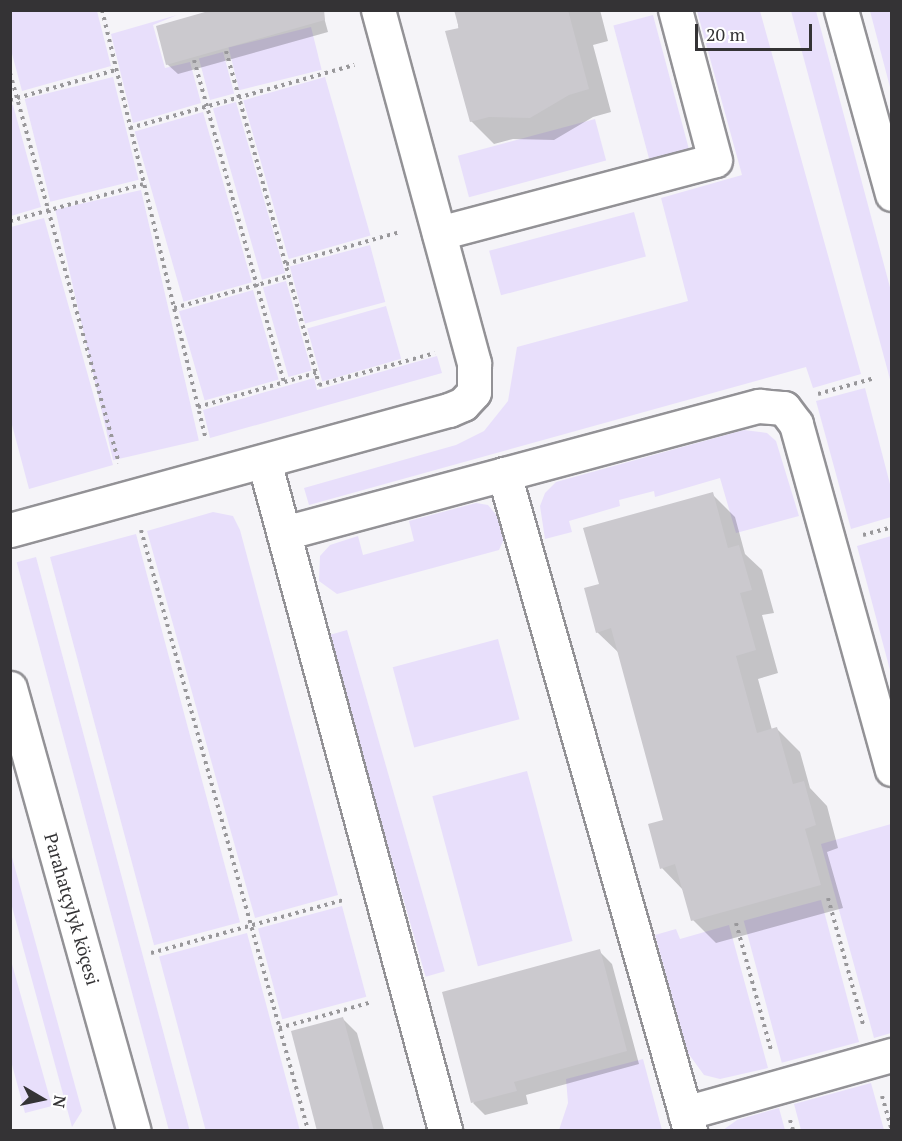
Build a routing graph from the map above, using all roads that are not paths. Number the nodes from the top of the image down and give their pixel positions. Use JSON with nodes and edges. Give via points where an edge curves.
{"nodes":[{"id":1,"x":378,"y":10,"type":"edge"},
{"id":2,"x":675,"y":10,"type":"edge"},
{"id":3,"x":842,"y":10,"type":"edge"},
{"id":4,"x":891,"y":194,"type":"edge"},
{"id":5,"x":437,"y":227,"type":"junction"},
{"id":6,"x":264,"y":461,"type":"junction"},
{"id":7,"x":504,"y":474,"type":"junction"},
{"id":8,"x":10,"y":530,"type":"edge"},
{"id":9,"x":284,"y":533,"type":"junction"},
{"id":10,"x":10,"y":688,"type":"edge"},
{"id":11,"x":891,"y":769,"type":"edge"},
{"id":12,"x":891,"y":1055,"type":"edge"},
{"id":13,"x":687,"y":1122,"type":"edge"},
{"id":14,"x":134,"y":1131,"type":"edge"},
{"id":15,"x":445,"y":1131,"type":"edge"}],
"edges":[{"from":1,"to":5,"type":"street"},
{"from":2,"to":5,"type":"street","via":[[715,160]]},
{"from":3,"to":4,"type":"street"},
{"from":5,"to":6,"type":"street","via":[[474,363],[474,392],[463,404],[449,410]]},
{"from":6,"to":8,"type":"street"},
{"from":6,"to":9,"type":"street"},
{"from":7,"to":9,"type":"street"},
{"from":7,"to":11,"type":"street","via":[[759,406],[784,408],[796,424]]},
{"from":7,"to":13,"type":"street"},
{"from":9,"to":15,"type":"street"},
{"from":10,"to":14,"type":"street","name":"Parahatçylyk köçesi"},
{"from":12,"to":13,"type":"street"}]}
